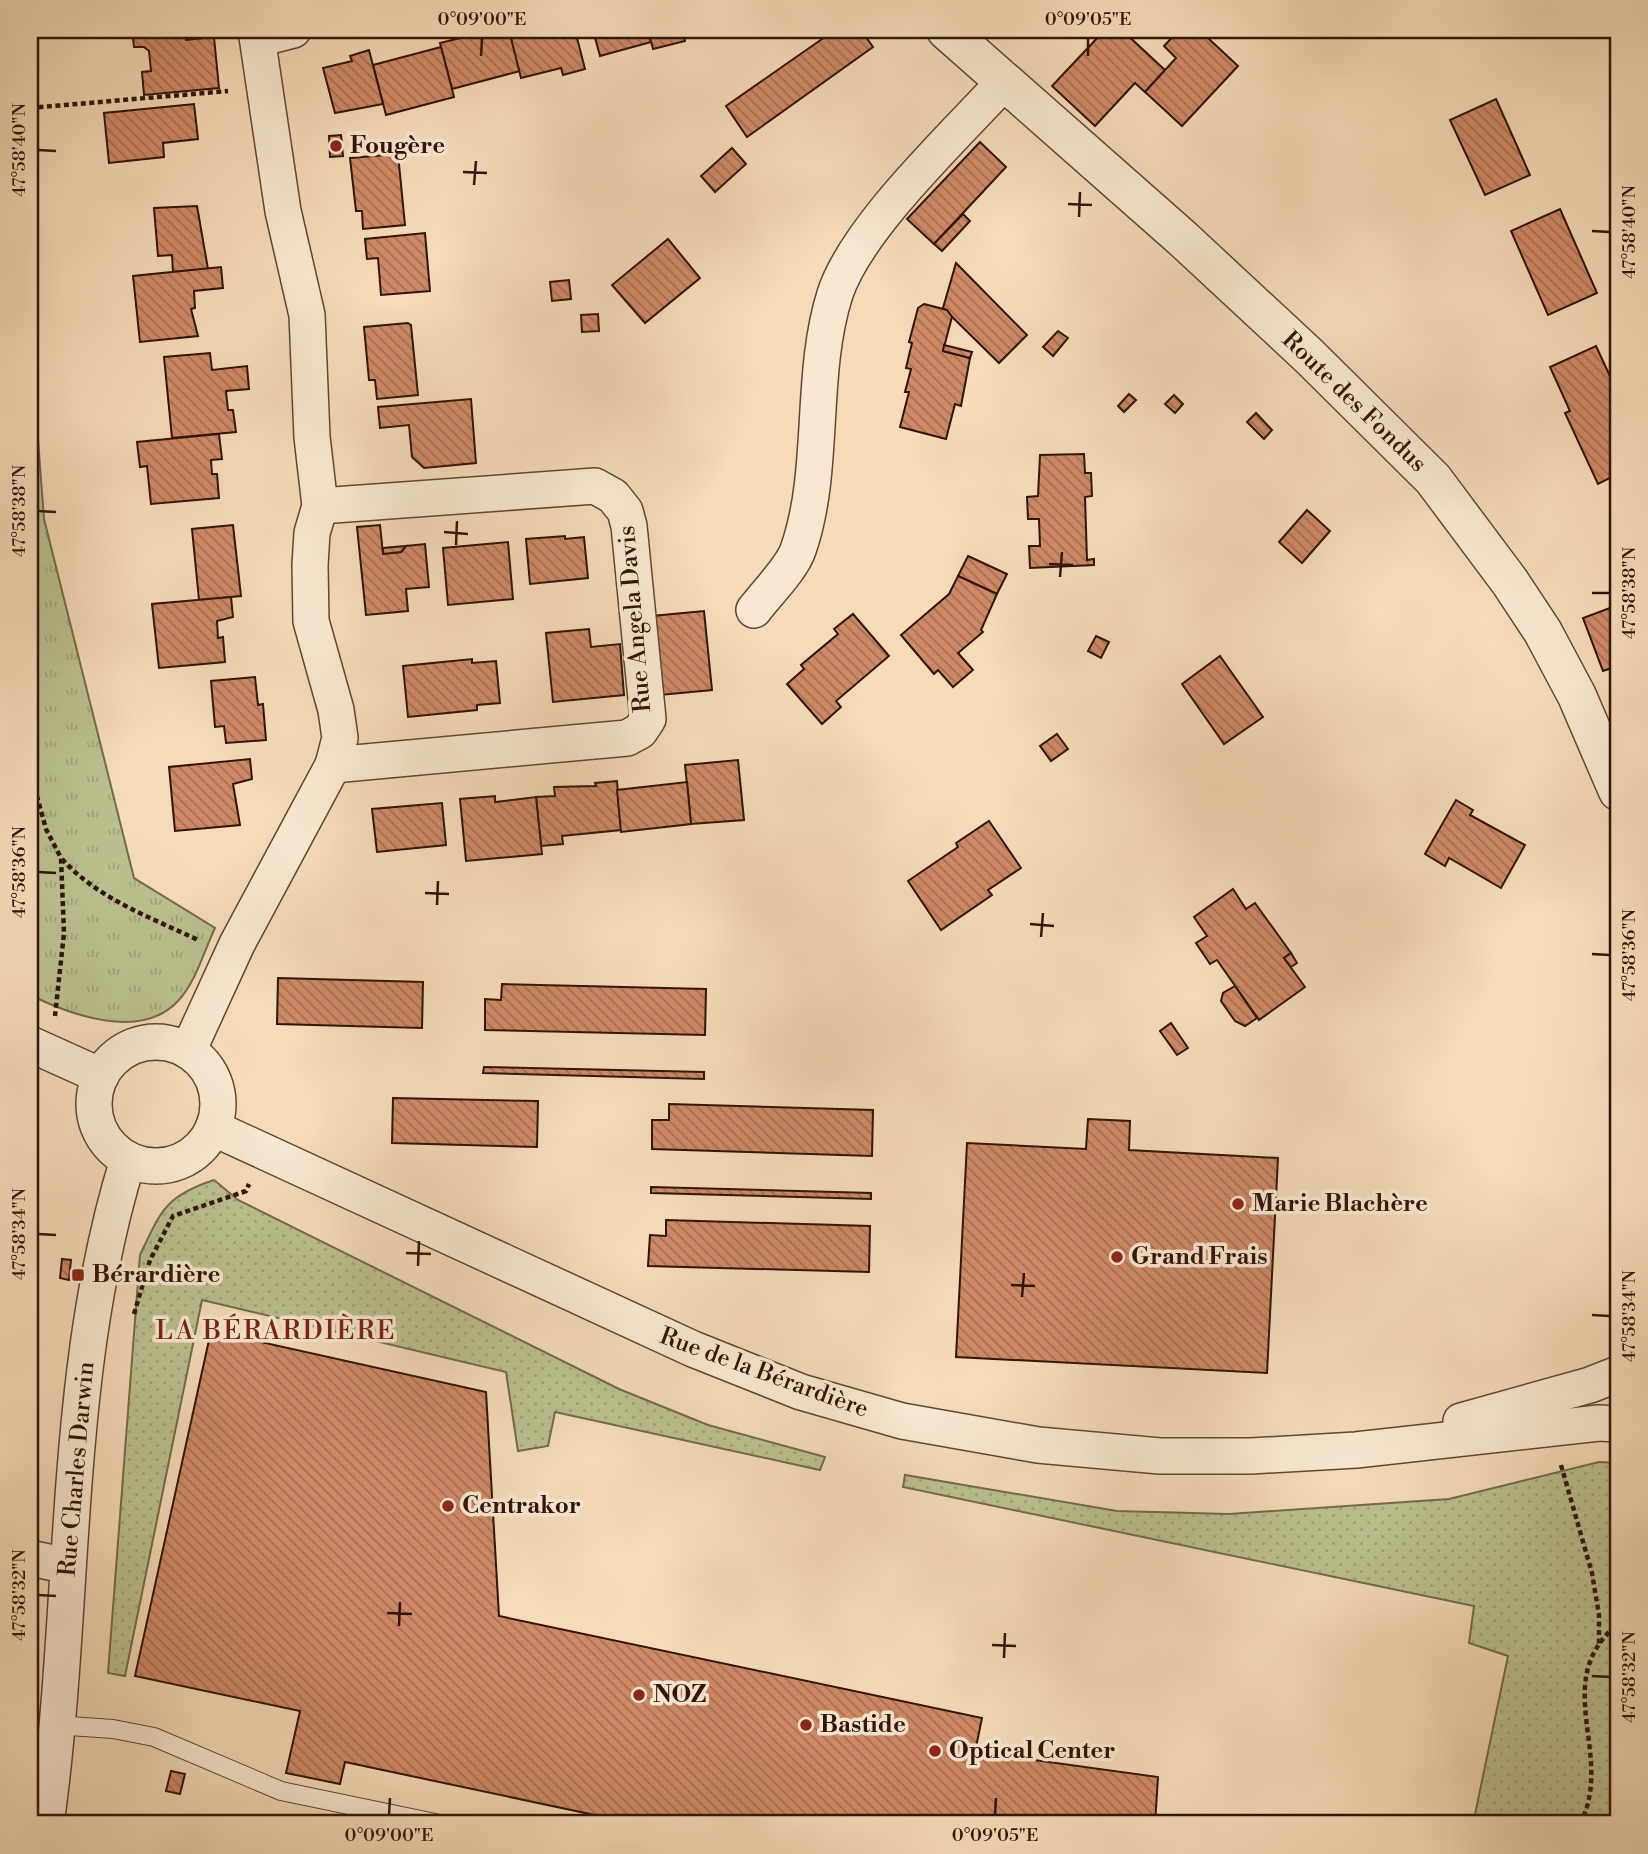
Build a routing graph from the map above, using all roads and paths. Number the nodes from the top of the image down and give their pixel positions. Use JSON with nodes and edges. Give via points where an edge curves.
{"nodes":[{"id":1,"x":293,"y":30,"type":"edge"},
{"id":2,"x":946,"y":30,"type":"edge"},
{"id":3,"x":257,"y":34,"type":"edge"},
{"id":4,"x":1003,"y":83,"type":"junction"},
{"id":5,"x":264,"y":88,"type":"junction"},
{"id":6,"x":30,"y":108,"type":"edge"},
{"id":7,"x":320,"y":506,"type":"junction"},
{"id":8,"x":754,"y":610,"type":"dead end"},
{"id":9,"x":333,"y":765,"type":"junction"},
{"id":10,"x":30,"y":771,"type":"edge"},
{"id":11,"x":1618,"y":791,"type":"edge"},
{"id":12,"x":61,"y":858,"type":"junction"},
{"id":13,"x":232,"y":956,"type":"junction"},
{"id":14,"x":41,"y":1049,"type":"edge"},
{"id":15,"x":188,"y":1051,"type":"junction"},
{"id":16,"x":101,"y":1076,"type":"junction"},
{"id":17,"x":213,"y":1128,"type":"junction"},
{"id":18,"x":265,"y":1152,"type":"junction"},
{"id":19,"x":128,"y":1160,"type":"junction"},
{"id":20,"x":133,"y":1316,"type":"dead end"},
{"id":21,"x":1618,"y":1374,"type":"edge"},
{"id":22,"x":1618,"y":1424,"type":"edge"},
{"id":23,"x":1356,"y":1450,"type":"junction"},
{"id":24,"x":1574,"y":1462,"type":"dead end"},
{"id":25,"x":30,"y":1558,"type":"edge"},
{"id":26,"x":68,"y":1566,"type":"junction"},
{"id":27,"x":1618,"y":1623,"type":"edge"},
{"id":28,"x":1599,"y":1644,"type":"junction"},
{"id":29,"x":55,"y":1725,"type":"junction"},
{"id":30,"x":46,"y":1824,"type":"edge"},
{"id":31,"x":440,"y":1824,"type":"edge"},
{"id":32,"x":1580,"y":1824,"type":"edge"}],
"edges":[{"from":1,"to":3,"type":"street"},
{"from":2,"to":4,"type":"street","name":"Route des Fondus"},
{"from":3,"to":5,"type":"street"},
{"from":4,"to":8,"type":"street","via":[[873,228],[836,292],[798,552]]},
{"from":4,"to":11,"type":"street","name":"Route des Fondus","via":[[1182,238],[1433,479],[1543,632]]},
{"from":5,"to":6,"type":"path"},
{"from":5,"to":7,"type":"street","via":[[283,211],[307,315]]},
{"from":7,"to":9,"type":"street","via":[[312,533],[312,621],[336,710],[340,738]]},
{"from":7,"to":9,"type":"street","name":"Rue Angela Davis","via":[[595,486],[613,496],[625,511],[634,546],[648,719],[640,731],[627,738]]},
{"from":9,"to":13,"type":"street"},
{"from":10,"to":12,"type":"path","via":[[46,829]]},
{"from":12,"to":13,"type":"path","via":[[107,896]]},
{"from":12,"to":14,"type":"path","via":[[64,933]]},
{"from":13,"to":15,"type":"street"},
{"from":14,"to":16,"type":"street"},
{"from":15,"to":16,"type":"street","via":[[149,1042],[113,1060]]},
{"from":15,"to":17,"type":"street","via":[[204,1063],[214,1081],[219,1099]]},
{"from":16,"to":19,"type":"street","via":[[95,1114],[112,1148]]},
{"from":17,"to":18,"type":"street","name":"Rue de la Bérardière"},
{"from":17,"to":19,"type":"street","via":[[198,1150],[183,1161],[145,1166]]},
{"from":18,"to":20,"type":"path","via":[[246,1191],[173,1216],[150,1260]]},
{"from":18,"to":23,"type":"street","name":"Rue de la Bérardière","via":[[681,1344],[801,1392],[877,1416],[1038,1445],[1160,1456]]},
{"from":19,"to":26,"type":"street","name":"Rue Charles Darwin","via":[[99,1274],[84,1380]]},
{"from":21,"to":23,"type":"street","name":"Rue de la Bérardière"},
{"from":22,"to":23,"type":"street","name":"Rue de la Bérardière"},
{"from":24,"to":28,"type":"path","via":[[1561,1465],[1592,1573]]},
{"from":25,"to":26,"type":"street"},
{"from":26,"to":29,"type":"street","name":"Rue Charles Darwin"},
{"from":27,"to":28,"type":"path"},
{"from":28,"to":32,"type":"path","via":[[1583,1684],[1592,1790]]},
{"from":29,"to":30,"type":"street","name":"Rue Charles Darwin"},
{"from":29,"to":31,"type":"lane","via":[[113,1728],[154,1737],[281,1791]]}]}
